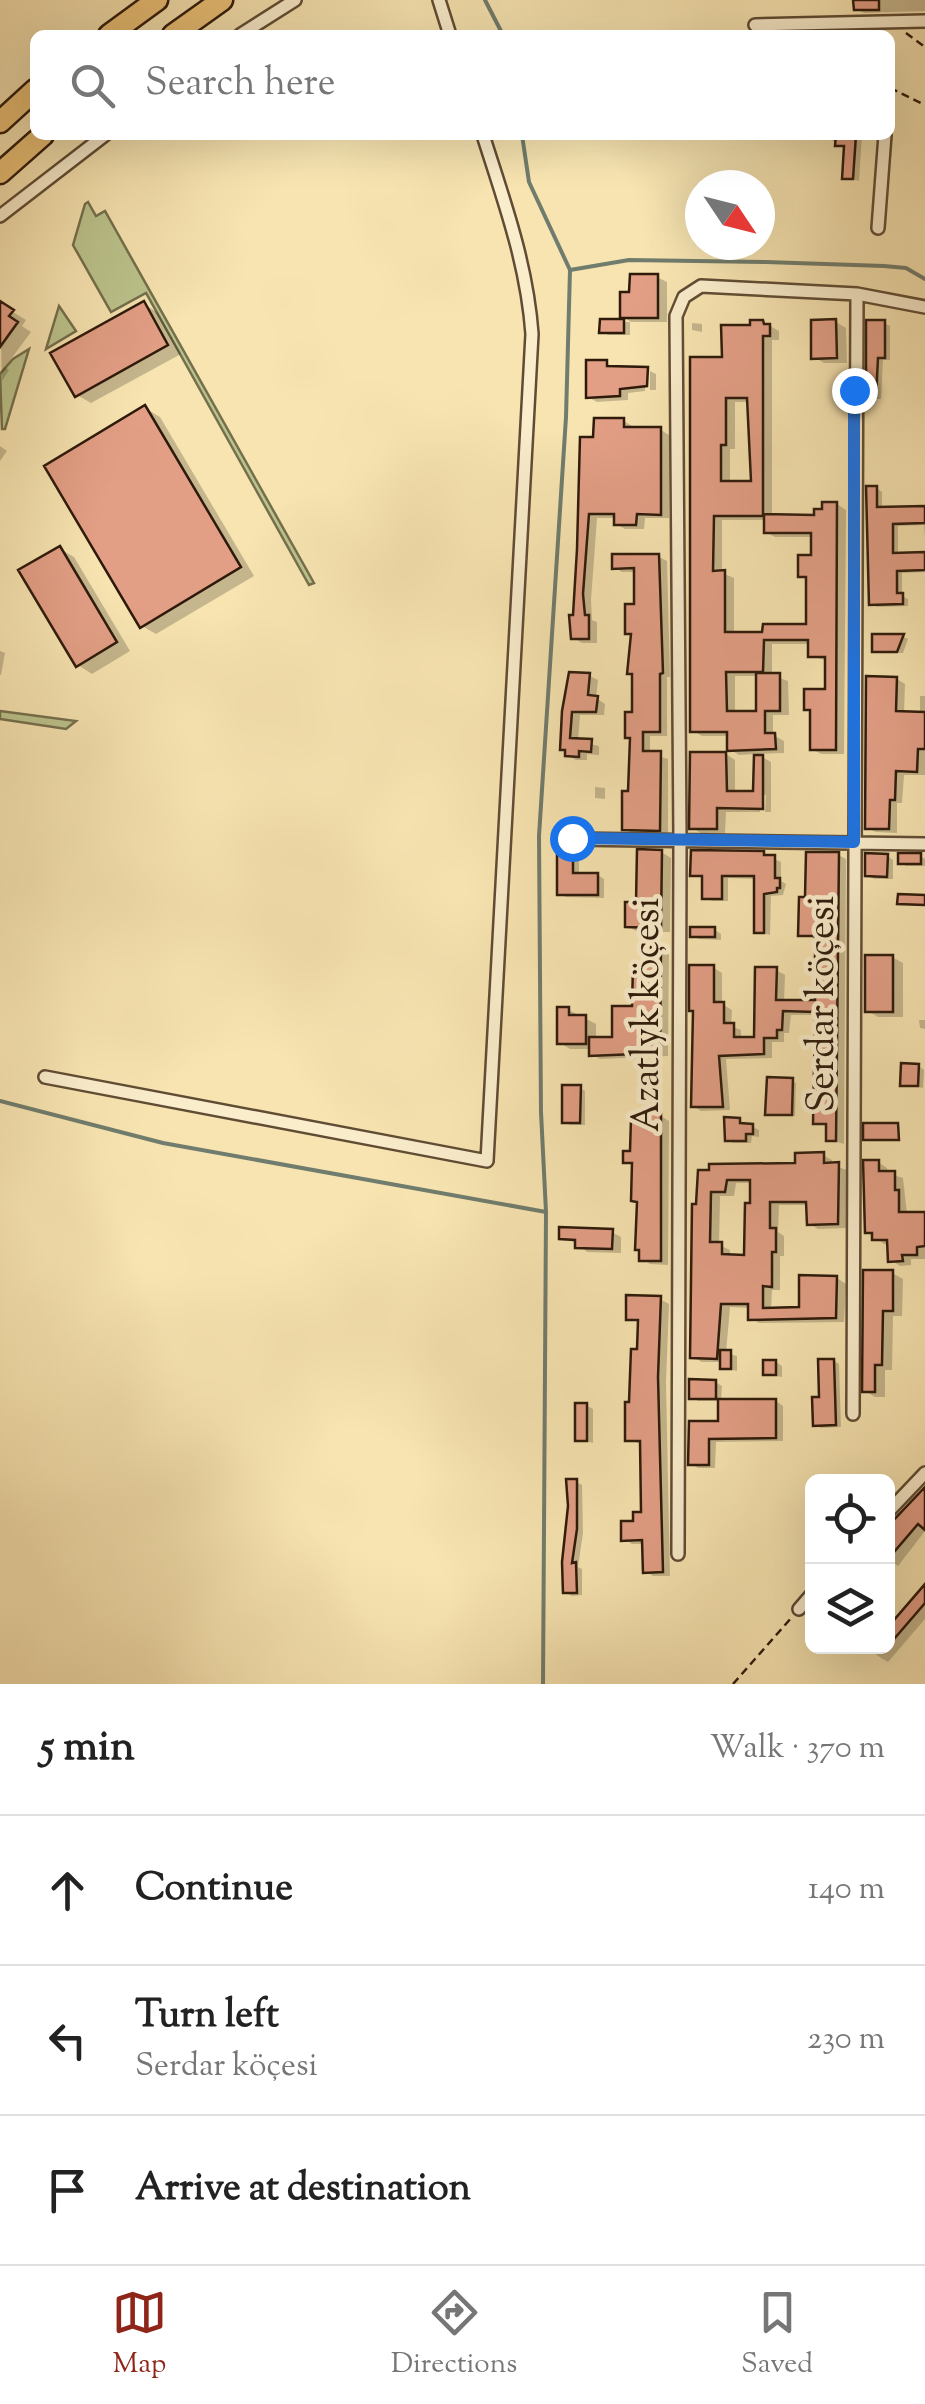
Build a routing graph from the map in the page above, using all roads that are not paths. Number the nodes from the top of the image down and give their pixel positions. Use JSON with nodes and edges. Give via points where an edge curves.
{"nodes":[{"id":1,"x":157,"y":0,"type":"edge"},
{"id":2,"x":222,"y":0,"type":"edge"},
{"id":3,"x":295,"y":0,"type":"edge"},
{"id":4,"x":439,"y":0,"type":"edge"},
{"id":5,"x":925,"y":21,"type":"edge"},
{"id":6,"x":755,"y":25,"type":"dead end"},
{"id":7,"x":857,"y":29,"type":"edge"},
{"id":8,"x":115,"y":30,"type":"edge"},
{"id":9,"x":180,"y":30,"type":"edge"},
{"id":10,"x":248,"y":30,"type":"edge"},
{"id":11,"x":448,"y":30,"type":"edge"},
{"id":12,"x":30,"y":95,"type":"edge"},
{"id":13,"x":0,"y":122,"type":"edge"},
{"id":14,"x":37,"y":140,"type":"edge"},
{"id":15,"x":99,"y":140,"type":"edge"},
{"id":16,"x":485,"y":140,"type":"edge"},
{"id":17,"x":886,"y":140,"type":"edge"},
{"id":18,"x":0,"y":173,"type":"edge"},
{"id":19,"x":0,"y":216,"type":"edge"},
{"id":20,"x":878,"y":228,"type":"dead end"},
{"id":21,"x":857,"y":294,"type":"junction"},
{"id":22,"x":925,"y":307,"type":"edge"},
{"id":23,"x":572,"y":838,"type":"dead end"},
{"id":24,"x":680,"y":840,"type":"junction"},
{"id":25,"x":854,"y":842,"type":"junction"},
{"id":26,"x":925,"y":844,"type":"edge"},
{"id":27,"x":45,"y":1077,"type":"dead end"},
{"id":28,"x":853,"y":1414,"type":"dead end"},
{"id":29,"x":925,"y":1473,"type":"edge"},
{"id":30,"x":895,"y":1505,"type":"edge"},
{"id":31,"x":678,"y":1554,"type":"dead end"},
{"id":32,"x":805,"y":1603,"type":"edge"},
{"id":33,"x":800,"y":1609,"type":"road end"}],
"edges":[{"from":1,"to":8,"type":"highway"},
{"from":2,"to":9,"type":"highway"},
{"from":3,"to":10,"type":"street"},
{"from":4,"to":11,"type":"street"},
{"from":5,"to":7,"type":"street"},
{"from":6,"to":7,"type":"street"},
{"from":12,"to":13,"type":"highway"},
{"from":14,"to":18,"type":"highway"},
{"from":15,"to":19,"type":"street"},
{"from":16,"to":27,"type":"street","via":[[516,240],[532,334],[487,1161]]},
{"from":17,"to":20,"type":"street"},
{"from":21,"to":22,"type":"street"},
{"from":21,"to":24,"type":"street","name":"Azatlyk köçesi","via":[[701,286],[684,297],[676,316]]},
{"from":21,"to":25,"type":"street","name":"Serdar köçesi"},
{"from":23,"to":24,"type":"street"},
{"from":24,"to":25,"type":"street"},
{"from":24,"to":31,"type":"street","name":"Azatlyk köçesi"},
{"from":25,"to":26,"type":"street"},
{"from":25,"to":28,"type":"street","name":"Serdar köçesi"},
{"from":29,"to":30,"type":"street"},
{"from":32,"to":33,"type":"street"}]}
